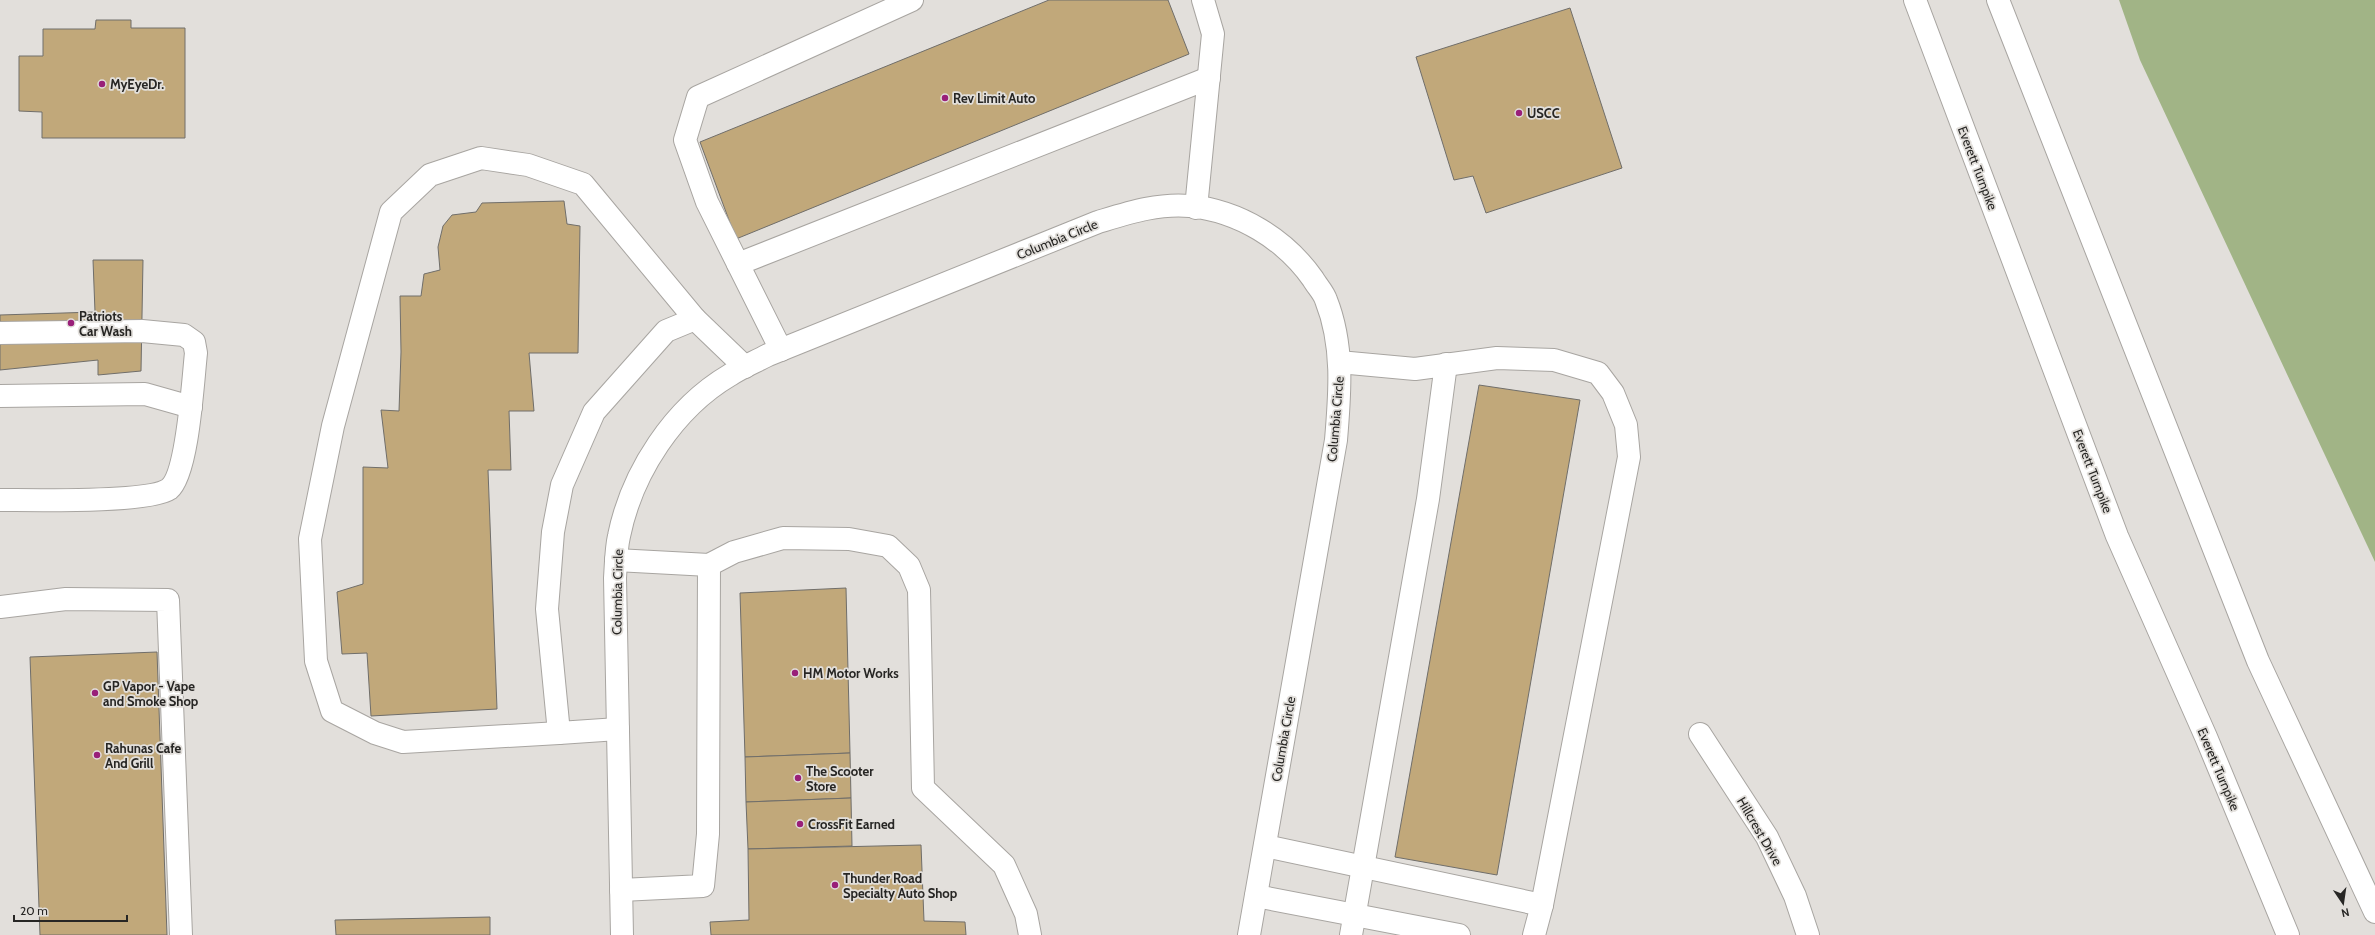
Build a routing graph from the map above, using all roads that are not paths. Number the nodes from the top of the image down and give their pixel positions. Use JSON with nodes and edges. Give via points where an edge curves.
{"nodes":[{"id":1,"x":912,"y":0,"type":"edge"},
{"id":2,"x":1203,"y":0,"type":"edge"},
{"id":3,"x":1915,"y":0,"type":"edge"},
{"id":4,"x":1998,"y":0,"type":"edge"},
{"id":5,"x":1209,"y":78,"type":"junction"},
{"id":6,"x":1196,"y":208,"type":"junction"},
{"id":7,"x":738,"y":264,"type":"junction"},
{"id":8,"x":695,"y":320,"type":"junction"},
{"id":9,"x":0,"y":334,"type":"edge"},
{"id":10,"x":781,"y":350,"type":"junction"},
{"id":11,"x":1339,"y":362,"type":"junction"},
{"id":12,"x":1446,"y":364,"type":"junction"},
{"id":13,"x":745,"y":367,"type":"junction"},
{"id":14,"x":0,"y":396,"type":"edge"},
{"id":15,"x":191,"y":407,"type":"junction"},
{"id":16,"x":0,"y":500,"type":"edge"},
{"id":17,"x":616,"y":560,"type":"junction"},
{"id":18,"x":709,"y":565,"type":"junction"},
{"id":19,"x":0,"y":607,"type":"edge"},
{"id":20,"x":618,"y":729,"type":"junction"},
{"id":21,"x":559,"y":733,"type":"junction"},
{"id":22,"x":1700,"y":734,"type":"dead end"},
{"id":23,"x":1265,"y":846,"type":"junction"},
{"id":24,"x":1363,"y":867,"type":"junction"},
{"id":25,"x":621,"y":890,"type":"junction"},
{"id":26,"x":1256,"y":896,"type":"junction"},
{"id":27,"x":1542,"y":905,"type":"junction"},
{"id":28,"x":2375,"y":912,"type":"edge"},
{"id":29,"x":1353,"y":925,"type":"edge"},
{"id":30,"x":181,"y":935,"type":"edge"},
{"id":31,"x":622,"y":935,"type":"edge"},
{"id":32,"x":1030,"y":935,"type":"edge"},
{"id":33,"x":1249,"y":935,"type":"edge"},
{"id":34,"x":1459,"y":935,"type":"edge"},
{"id":35,"x":1534,"y":935,"type":"edge"},
{"id":36,"x":1808,"y":935,"type":"edge"},
{"id":37,"x":2288,"y":935,"type":"edge"}],
"edges":[{"from":1,"to":7,"type":"main road","via":[[698,97],[685,140],[707,202]]},
{"from":2,"to":5,"type":"main road","via":[[1213,34]]},
{"from":3,"to":37,"type":"main road","name":"Everett Turnpike","via":[[2118,536],[2206,737]]},
{"from":4,"to":28,"type":"main road","via":[[2258,661]]},
{"from":5,"to":6,"type":"main road"},
{"from":5,"to":7,"type":"main road"},
{"from":6,"to":10,"type":"main road","name":"Columbia Circle","via":[[1146,208],[1098,222]]},
{"from":6,"to":11,"type":"main road","name":"Columbia Circle","via":[[1230,215],[1267,233],[1301,262],[1326,298],[1337,338]]},
{"from":7,"to":10,"type":"main road"},
{"from":8,"to":13,"type":"main road"},
{"from":8,"to":21,"type":"main road","via":[[666,331],[594,412],[562,485],[553,532],[546,609]]},
{"from":8,"to":21,"type":"main road","via":[[583,184],[576,181],[528,165],[482,158],[430,175],[391,212],[333,426],[310,539],[316,661],[329,704],[332,711],[375,733],[403,742]]},
{"from":9,"to":15,"type":"main road","via":[[142,331],[184,335],[194,342],[196,353]]},
{"from":10,"to":13,"type":"main road","name":"Columbia Circle"},
{"from":11,"to":12,"type":"main road","via":[[1415,369]]},
{"from":11,"to":23,"type":"main road","name":"Columbia Circle","via":[[1336,440]]},
{"from":12,"to":24,"type":"main road","via":[[1428,499]]},
{"from":12,"to":27,"type":"main road","via":[[1497,358],[1554,360],[1598,373],[1613,393],[1626,425],[1629,457]]},
{"from":13,"to":17,"type":"main road","name":"Columbia Circle","via":[[729,375],[697,399],[675,422],[649,459],[632,494],[618,536]]},
{"from":14,"to":15,"type":"main road","via":[[145,394]]},
{"from":15,"to":16,"type":"main road","via":[[178,475],[169,488],[155,495],[128,498]]},
{"from":17,"to":18,"type":"main road"},
{"from":17,"to":20,"type":"main road","name":"Columbia Circle"},
{"from":18,"to":25,"type":"main road","via":[[708,834],[703,886]]},
{"from":18,"to":32,"type":"main road","via":[[734,552],[783,538],[849,539],[888,546],[909,566],[919,590],[923,788],[1004,866],[1026,914]]},
{"from":19,"to":30,"type":"main road","via":[[66,599],[168,600]]},
{"from":20,"to":21,"type":"main road"},
{"from":20,"to":25,"type":"main road","name":"Columbia Circle"},
{"from":22,"to":36,"type":"main road","name":"Hillcrest Drive","via":[[1767,837],[1795,896]]},
{"from":23,"to":24,"type":"main road"},
{"from":23,"to":26,"type":"main road","name":"Columbia Circle"},
{"from":24,"to":27,"type":"main road"},
{"from":24,"to":29,"type":"main road"},
{"from":25,"to":31,"type":"main road","name":"Columbia Circle"},
{"from":26,"to":29,"type":"main road"},
{"from":26,"to":33,"type":"main road","name":"Columbia Circle"},
{"from":27,"to":35,"type":"main road"},
{"from":29,"to":34,"type":"main road"}]}
